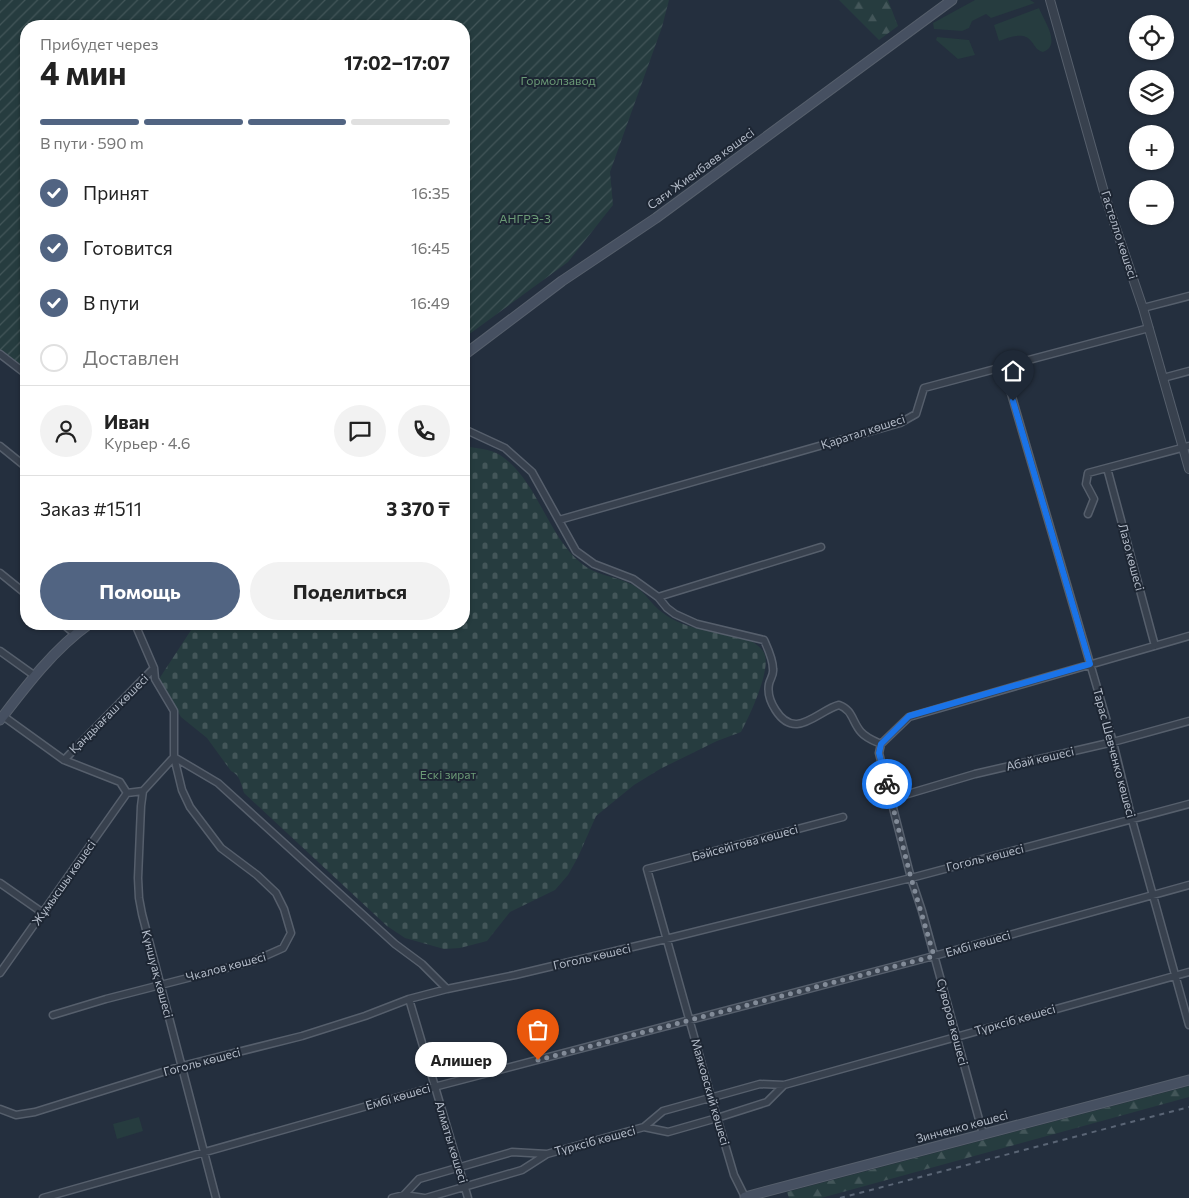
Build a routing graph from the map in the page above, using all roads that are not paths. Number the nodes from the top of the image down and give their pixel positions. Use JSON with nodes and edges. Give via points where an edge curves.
{"nodes":[{"id":1,"x":952,"y":0,"type":"edge"},
{"id":2,"x":1050,"y":0,"type":"edge"},
{"id":3,"x":1189,"y":296,"type":"edge"},
{"id":4,"x":1143,"y":308,"type":"junction"},
{"id":5,"x":1149,"y":328,"type":"junction"},
{"id":6,"x":470,"y":350,"type":"edge"},
{"id":7,"x":0,"y":354,"type":"edge"},
{"id":8,"x":1003,"y":366,"type":"junction"},
{"id":9,"x":20,"y":369,"type":"edge"},
{"id":10,"x":1189,"y":371,"type":"edge"},
{"id":11,"x":1163,"y":378,"type":"junction"},
{"id":12,"x":470,"y":433,"type":"edge"},
{"id":13,"x":0,"y":446,"type":"edge"},
{"id":14,"x":1186,"y":447,"type":"edge"},
{"id":15,"x":20,"y":462,"type":"edge"},
{"id":16,"x":1107,"y":468,"type":"junction"},
{"id":17,"x":1189,"y":469,"type":"edge"},
{"id":18,"x":1088,"y":514,"type":"dead end"},
{"id":19,"x":559,"y":520,"type":"junction"},
{"id":20,"x":821,"y":547,"type":"dead end"},
{"id":21,"x":0,"y":573,"type":"edge"},
{"id":22,"x":20,"y":589,"type":"edge"},
{"id":23,"x":658,"y":597,"type":"junction"},
{"id":24,"x":70,"y":630,"type":"edge"},
{"id":25,"x":81,"y":630,"type":"edge"},
{"id":26,"x":138,"y":630,"type":"edge"},
{"id":27,"x":75,"y":634,"type":"junction"},
{"id":28,"x":1189,"y":636,"type":"edge"},
{"id":29,"x":1155,"y":646,"type":"junction"},
{"id":30,"x":0,"y":651,"type":"edge"},
{"id":31,"x":1090,"y":664,"type":"junction"},
{"id":32,"x":154,"y":668,"type":"junction"},
{"id":33,"x":35,"y":676,"type":"junction"},
{"id":34,"x":1,"y":718,"type":"edge"},
{"id":35,"x":1189,"y":721,"type":"edge"},
{"id":36,"x":1113,"y":742,"type":"junction"},
{"id":37,"x":881,"y":744,"type":"junction"},
{"id":38,"x":174,"y":757,"type":"junction"},
{"id":39,"x":64,"y":760,"type":"junction"},
{"id":40,"x":144,"y":791,"type":"junction"},
{"id":41,"x":127,"y":793,"type":"junction"},
{"id":42,"x":891,"y":799,"type":"junction"},
{"id":43,"x":1189,"y":804,"type":"edge"},
{"id":44,"x":843,"y":817,"type":"dead end"},
{"id":45,"x":1132,"y":820,"type":"junction"},
{"id":46,"x":647,"y":869,"type":"joint"},
{"id":47,"x":911,"y":878,"type":"junction"},
{"id":48,"x":0,"y":883,"type":"edge"},
{"id":49,"x":1189,"y":885,"type":"edge"},
{"id":50,"x":1153,"y":894,"type":"junction"},
{"id":51,"x":43,"y":913,"type":"junction"},
{"id":52,"x":666,"y":939,"type":"junction"},
{"id":53,"x":934,"y":956,"type":"junction"},
{"id":54,"x":1189,"y":972,"type":"edge"},
{"id":55,"x":0,"y":973,"type":"edge"},
{"id":56,"x":1176,"y":975,"type":"junction"},
{"id":57,"x":160,"y":984,"type":"junction"},
{"id":58,"x":447,"y":989,"type":"junction"},
{"id":59,"x":410,"y":999,"type":"junction"},
{"id":60,"x":53,"y":1015,"type":"dead end"},
{"id":61,"x":689,"y":1020,"type":"junction"},
{"id":62,"x":1189,"y":1025,"type":"edge"},
{"id":63,"x":956,"y":1037,"type":"junction"},
{"id":64,"x":182,"y":1066,"type":"junction"},
{"id":65,"x":1189,"y":1080,"type":"edge"},
{"id":66,"x":784,"y":1085,"type":"junction"},
{"id":67,"x":434,"y":1087,"type":"junction"},
{"id":68,"x":710,"y":1097,"type":"junction"},
{"id":69,"x":0,"y":1109,"type":"edge"},
{"id":70,"x":717,"y":1118,"type":"junction"},
{"id":71,"x":644,"y":1127,"type":"junction"},
{"id":72,"x":983,"y":1134,"type":"junction"},
{"id":73,"x":204,"y":1152,"type":"junction"},
{"id":74,"x":547,"y":1154,"type":"junction"},
{"id":75,"x":458,"y":1168,"type":"junction"},
{"id":76,"x":464,"y":1187,"type":"junction"},
{"id":77,"x":404,"y":1195,"type":"junction"},
{"id":78,"x":43,"y":1198,"type":"edge"},
{"id":79,"x":216,"y":1198,"type":"edge"},
{"id":80,"x":392,"y":1198,"type":"edge"},
{"id":81,"x":425,"y":1198,"type":"edge"},
{"id":82,"x":468,"y":1198,"type":"edge"},
{"id":83,"x":744,"y":1198,"type":"edge"}],
"edges":[{"from":1,"to":6,"type":"main road","name":"Сағи Жиенбаев көшесі"},
{"from":2,"to":4,"type":"street","name":"Гастелло көшесі","via":[[1106,199]]},
{"from":3,"to":4,"type":"street"},
{"from":4,"to":5,"type":"street","name":"Гастелло көшесі"},
{"from":5,"to":8,"type":"street","name":"Қаратал көшесі"},
{"from":5,"to":11,"type":"street","name":"Гастелло көшесі"},
{"from":7,"to":9,"type":"street"},
{"from":8,"to":19,"type":"street","name":"Қаратал көшесі","via":[[924,388],[916,414],[900,423]]},
{"from":8,"to":31,"type":"street","name":"Тарас Шевченко көшесі"},
{"from":10,"to":11,"type":"street"},
{"from":11,"to":14,"type":"street","name":"Гастелло көшесі"},
{"from":12,"to":19,"type":"street","via":[[505,448],[532,472]]},
{"from":13,"to":15,"type":"street"},
{"from":14,"to":16,"type":"street"},
{"from":14,"to":17,"type":"street","name":"Гастелло көшесі"},
{"from":16,"to":18,"type":"street","via":[[1088,473],[1086,484],[1094,500]]},
{"from":16,"to":29,"type":"street","name":"Лазо көшесі"},
{"from":19,"to":23,"type":"street","via":[[576,551],[594,564],[633,579]]},
{"from":20,"to":23,"type":"street"},
{"from":21,"to":22,"type":"street"},
{"from":23,"to":37,"type":"street","via":[[675,614],[697,624],[764,640],[774,671],[769,695],[782,720],[798,724],[839,705],[851,712],[866,737]]},
{"from":24,"to":27,"type":"street"},
{"from":25,"to":27,"type":"main road"},
{"from":26,"to":32,"type":"street"},
{"from":27,"to":33,"type":"main road"},
{"from":28,"to":29,"type":"street"},
{"from":29,"to":31,"type":"street"},
{"from":30,"to":33,"type":"street"},
{"from":31,"to":36,"type":"street","name":"Тарас Шевченко көшесі"},
{"from":31,"to":37,"type":"street","via":[[909,716]]},
{"from":32,"to":38,"type":"street","via":[[155,679],[174,711]]},
{"from":32,"to":39,"type":"street","name":"Қандыағаш көшесі"},
{"from":33,"to":34,"type":"main road"},
{"from":34,"to":39,"type":"street","name":"Қандыағаш көшесі"},
{"from":35,"to":36,"type":"street","name":"Абай көшесі"},
{"from":36,"to":42,"type":"street","name":"Абай көшесі","via":[[975,774]]},
{"from":36,"to":45,"type":"street","name":"Тарас Шевченко көшесі"},
{"from":37,"to":42,"type":"street","name":"Суворов көшесі","via":[[879,753]]},
{"from":38,"to":40,"type":"street"},
{"from":38,"to":57,"type":"street","name":"Чкалов көшесі","via":[[190,807],[221,848],[276,894],[291,933],[283,948],[254,961]]},
{"from":38,"to":58,"type":"street","via":[[218,783]]},
{"from":39,"to":41,"type":"street","name":"Қандыағаш көшесі","via":[[120,782]]},
{"from":40,"to":41,"type":"street"},
{"from":40,"to":57,"type":"street","name":"Күншуақ көшесі","via":[[139,898]]},
{"from":41,"to":51,"type":"street","name":"Жұмысшы көшесі"},
{"from":42,"to":47,"type":"street","name":"Суворов көшесі"},
{"from":43,"to":45,"type":"street","name":"Гоголь көшесі"},
{"from":44,"to":46,"type":"street","name":"Бәйсейітова көшесі"},
{"from":45,"to":47,"type":"street","name":"Гоголь көшесі"},
{"from":45,"to":50,"type":"street","name":"Тарас Шевченко көшесі"},
{"from":46,"to":52,"type":"street","name":"Маяковский көшесі"},
{"from":47,"to":52,"type":"street","name":"Гоголь көшесі"},
{"from":47,"to":53,"type":"street","name":"Суворов көшесі"},
{"from":48,"to":51,"type":"street"},
{"from":49,"to":50,"type":"street","name":"Ембі көшесі"},
{"from":50,"to":53,"type":"street","name":"Ембі көшесі"},
{"from":50,"to":56,"type":"street","name":"Тарас Шевченко көшесі"},
{"from":51,"to":55,"type":"street","name":"Жұмысшы көшесі"},
{"from":52,"to":58,"type":"street","name":"Гоголь көшесі"},
{"from":52,"to":61,"type":"street","name":"Маяковский көшесі"},
{"from":53,"to":61,"type":"street","name":"Ембі көшесі"},
{"from":53,"to":63,"type":"street","name":"Суворов көшесі"},
{"from":54,"to":56,"type":"street","name":"Түрксіб көшесі"},
{"from":56,"to":62,"type":"street","name":"Тарас Шевченко көшесі"},
{"from":56,"to":63,"type":"street","name":"Түрксіб көшесі"},
{"from":57,"to":60,"type":"street","name":"Чкалов көшесі"},
{"from":57,"to":64,"type":"street","name":"Күншуақ көшесі"},
{"from":58,"to":59,"type":"street","name":"Гоголь көшесі"},
{"from":59,"to":64,"type":"street","name":"Гоголь көшесі","via":[[302,1036]]},
{"from":59,"to":67,"type":"street","name":"Алматы көшесі"},
{"from":61,"to":67,"type":"street","name":"Ембі көшесі"},
{"from":61,"to":68,"type":"street","name":"Маяковский көшесі"},
{"from":63,"to":66,"type":"street","name":"Түрксіб көшесі"},
{"from":63,"to":72,"type":"street","name":"Суворов көшесі"},
{"from":64,"to":69,"type":"street","name":"Гоголь көшесі","via":[[35,1112],[16,1115]]},
{"from":64,"to":73,"type":"street","name":"Күншуақ көшесі"},
{"from":65,"to":72,"type":"main road","name":"Зинченко көшесі"},
{"from":66,"to":68,"type":"street","name":"Түрксіб көшесі","via":[[760,1084]]},
{"from":66,"to":70,"type":"street","name":"Түрксіб көшесі","via":[[767,1102]]},
{"from":67,"to":73,"type":"street","name":"Ембі көшесі"},
{"from":67,"to":75,"type":"street","name":"Алматы көшесі"},
{"from":68,"to":70,"type":"street","name":"Маяковский көшесі"},
{"from":68,"to":71,"type":"street","name":"Түрксіб көшесі","via":[[663,1111]]},
{"from":70,"to":71,"type":"street","name":"Түрксіб көшесі","via":[[668,1132]]},
{"from":70,"to":83,"type":"street","name":"Маяковский көшесі"},
{"from":71,"to":74,"type":"street","name":"Түрксіб көшесі"},
{"from":72,"to":83,"type":"main road","name":"Зинченко көшесі"},
{"from":73,"to":78,"type":"street","name":"Ембі көшесі"},
{"from":73,"to":79,"type":"street","name":"Күншуақ көшесі"},
{"from":74,"to":75,"type":"street","name":"Түрксіб көшесі","via":[[512,1152]]},
{"from":74,"to":76,"type":"street","name":"Түрксіб көшесі","via":[[522,1170]]},
{"from":75,"to":76,"type":"street","name":"Алматы көшесі"},
{"from":75,"to":77,"type":"street","name":"Түрксіб көшесі","via":[[419,1179]]},
{"from":76,"to":81,"type":"street","name":"Түрксіб көшесі"},
{"from":76,"to":82,"type":"street","name":"Алматы көшесі"},
{"from":77,"to":80,"type":"street","name":"Түрксіб көшесі"},
{"from":77,"to":81,"type":"street","name":"Түрксіб көшесі"}]}
